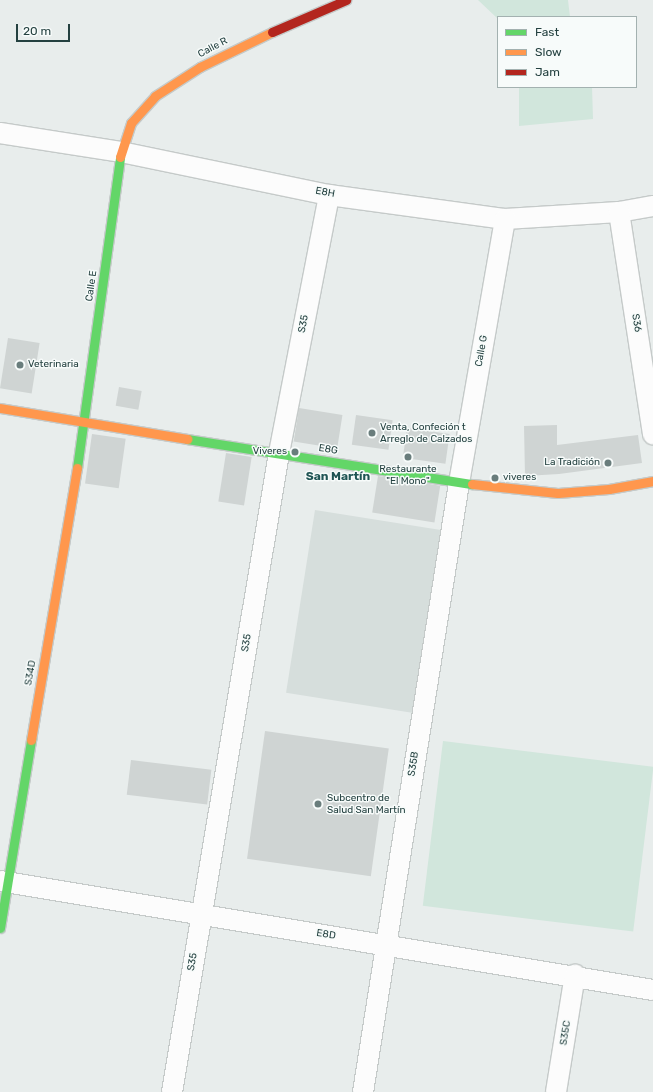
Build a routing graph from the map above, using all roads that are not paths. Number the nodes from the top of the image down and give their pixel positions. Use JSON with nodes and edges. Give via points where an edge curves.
{"nodes":[{"id":1,"x":346,"y":0,"type":"edge"},
{"id":2,"x":0,"y":133,"type":"edge"},
{"id":3,"x":121,"y":152,"type":"junction"},
{"id":4,"x":329,"y":195,"type":"junction"},
{"id":5,"x":653,"y":206,"type":"edge"},
{"id":6,"x":619,"y":212,"type":"junction"},
{"id":7,"x":505,"y":219,"type":"junction"},
{"id":8,"x":0,"y":408,"type":"edge"},
{"id":9,"x":84,"y":423,"type":"junction"},
{"id":10,"x":653,"y":434,"type":"edge"},
{"id":11,"x":279,"y":453,"type":"junction"},
{"id":12,"x":653,"y":481,"type":"edge"},
{"id":13,"x":459,"y":483,"type":"junction"},
{"id":14,"x":3,"y":881,"type":"edge"},
{"id":15,"x":200,"y":916,"type":"junction"},
{"id":16,"x":0,"y":928,"type":"edge"},
{"id":17,"x":386,"y":945,"type":"junction"},
{"id":18,"x":575,"y":975,"type":"junction"},
{"id":19,"x":653,"y":990,"type":"edge"},
{"id":20,"x":172,"y":1092,"type":"edge"},
{"id":21,"x":363,"y":1092,"type":"edge"},
{"id":22,"x":556,"y":1092,"type":"edge"}],
"edges":[{"from":1,"to":3,"type":"street","name":"Calle R","via":[[245,44],[200,67],[155,96],[131,123]]},
{"from":2,"to":3,"type":"street","name":"E8H"},
{"from":3,"to":4,"type":"street","name":"E8H"},
{"from":3,"to":9,"type":"street","name":"Calle E"},
{"from":4,"to":7,"type":"street","name":"E8H"},
{"from":4,"to":11,"type":"street","name":"S35"},
{"from":5,"to":6,"type":"street","name":"E8H"},
{"from":6,"to":7,"type":"street","name":"E8H"},
{"from":6,"to":10,"type":"street","name":"S36"},
{"from":7,"to":13,"type":"street","name":"Calle G"},
{"from":8,"to":9,"type":"street","name":"E8G"},
{"from":9,"to":11,"type":"street","name":"E8G"},
{"from":9,"to":14,"type":"street","name":"S34D"},
{"from":11,"to":13,"type":"street","name":"E8G"},
{"from":11,"to":15,"type":"street","name":"S35"},
{"from":12,"to":13,"type":"street","name":"E8G","via":[[609,490],[558,493]]},
{"from":13,"to":17,"type":"street","name":"S35B"},
{"from":14,"to":15,"type":"street","name":"E8D"},
{"from":14,"to":16,"type":"street","name":"S34D"},
{"from":15,"to":17,"type":"street","name":"E8D"},
{"from":15,"to":20,"type":"street","name":"S35"},
{"from":17,"to":18,"type":"street","name":"E8D"},
{"from":17,"to":21,"type":"street","name":"S35B"},
{"from":18,"to":19,"type":"street","name":"E8D"},
{"from":18,"to":22,"type":"street","name":"S35C"}]}
